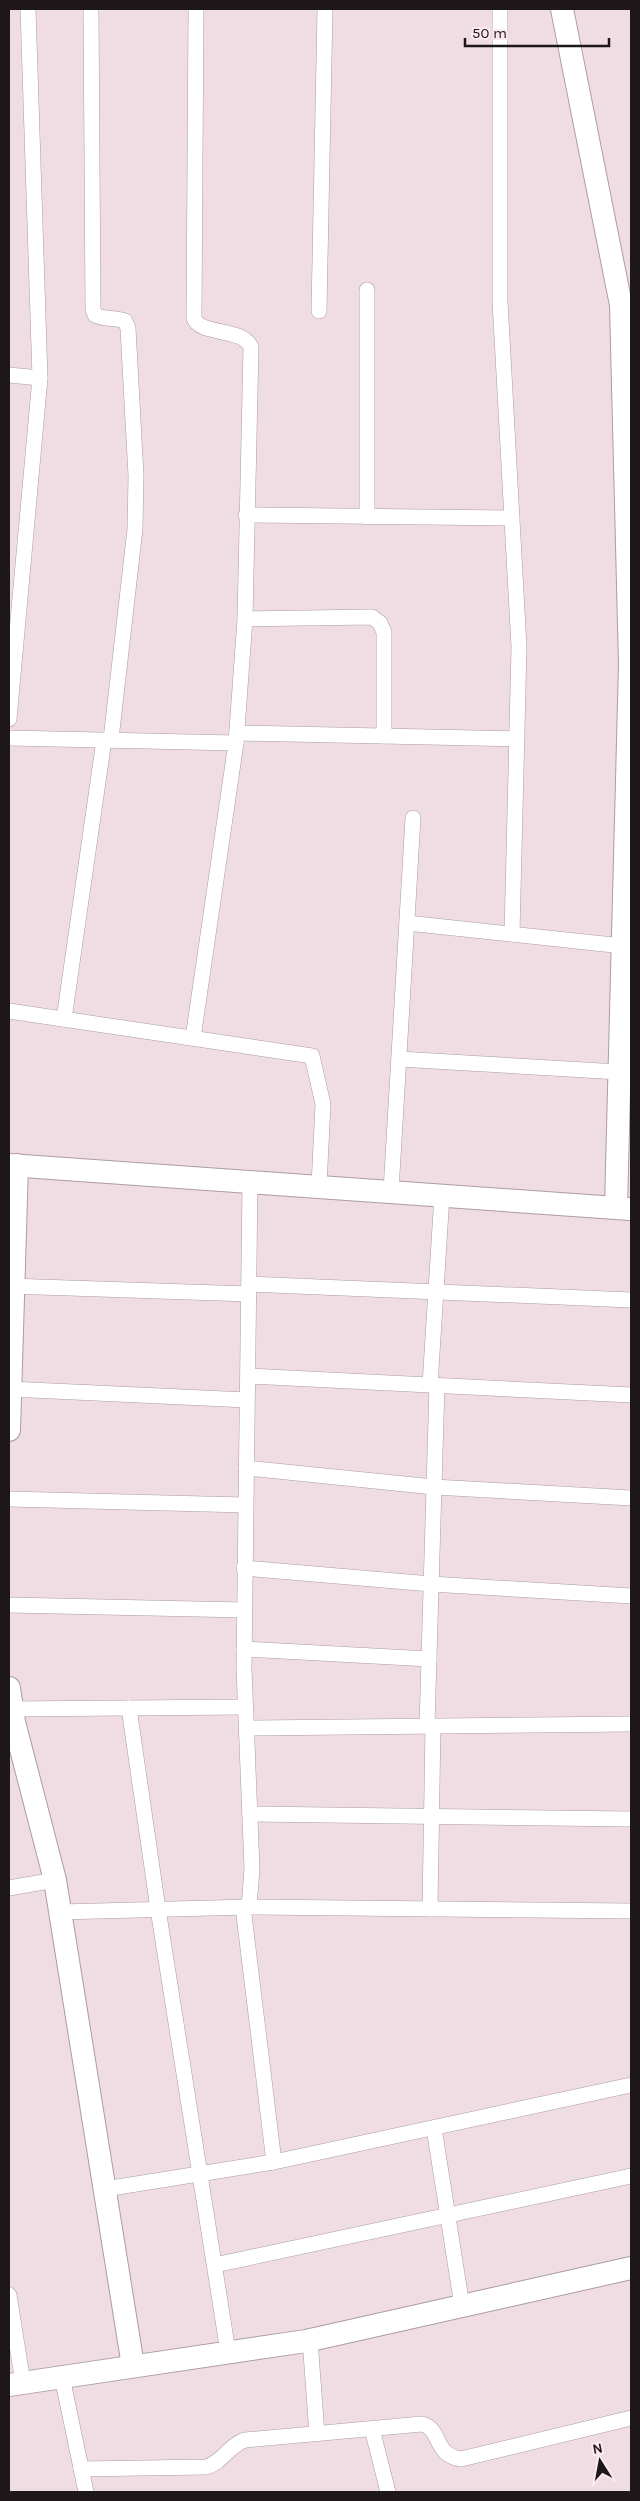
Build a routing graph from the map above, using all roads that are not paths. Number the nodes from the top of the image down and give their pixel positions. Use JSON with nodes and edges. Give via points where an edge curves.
{"nodes":[{"id":1,"x":28,"y":9,"type":"edge"},
{"id":2,"x":91,"y":9,"type":"edge"},
{"id":3,"x":196,"y":9,"type":"edge"},
{"id":4,"x":325,"y":9,"type":"edge"},
{"id":5,"x":500,"y":9,"type":"edge"},
{"id":6,"x":562,"y":9,"type":"edge"},
{"id":7,"x":367,"y":290,"type":"dead end"},
{"id":8,"x":318,"y":312,"type":"dead end"},
{"id":9,"x":9,"y":375,"type":"edge"},
{"id":10,"x":40,"y":378,"type":"junction"},
{"id":11,"x":246,"y":515,"type":"junction"},
{"id":12,"x":367,"y":517,"type":"junction"},
{"id":13,"x":512,"y":518,"type":"junction"},
{"id":14,"x":245,"y":619,"type":"junction"},
{"id":15,"x":9,"y":719,"type":"edge"},
{"id":16,"x":384,"y":736,"type":"junction"},
{"id":17,"x":9,"y":738,"type":"edge"},
{"id":18,"x":237,"y":738,"type":"junction"},
{"id":19,"x":517,"y":739,"type":"junction"},
{"id":20,"x":108,"y":740,"type":"junction"},
{"id":21,"x":413,"y":818,"type":"dead end"},
{"id":22,"x":407,"y":923,"type":"junction"},
{"id":23,"x":512,"y":934,"type":"junction"},
{"id":24,"x":623,"y":946,"type":"junction"},
{"id":25,"x":9,"y":1011,"type":"edge"},
{"id":26,"x":64,"y":1019,"type":"junction"},
{"id":27,"x":193,"y":1038,"type":"junction"},
{"id":28,"x":399,"y":1059,"type":"junction"},
{"id":29,"x":619,"y":1072,"type":"junction"},
{"id":30,"x":13,"y":1165,"type":"edge"},
{"id":31,"x":250,"y":1182,"type":"junction"},
{"id":32,"x":319,"y":1186,"type":"junction"},
{"id":33,"x":391,"y":1191,"type":"junction"},
{"id":34,"x":442,"y":1195,"type":"junction"},
{"id":35,"x":624,"y":1208,"type":"edge"},
{"id":36,"x":11,"y":1286,"type":"edge"},
{"id":37,"x":249,"y":1289,"type":"junction"},
{"id":38,"x":436,"y":1292,"type":"junction"},
{"id":39,"x":631,"y":1300,"type":"edge"},
{"id":40,"x":248,"y":1376,"type":"junction"},
{"id":41,"x":434,"y":1385,"type":"junction"},
{"id":42,"x":9,"y":1389,"type":"edge"},
{"id":43,"x":631,"y":1395,"type":"edge"},
{"id":44,"x":247,"y":1400,"type":"junction"},
{"id":45,"x":9,"y":1430,"type":"edge"},
{"id":46,"x":246,"y":1468,"type":"junction"},
{"id":47,"x":434,"y":1487,"type":"junction"},
{"id":48,"x":9,"y":1498,"type":"edge"},
{"id":49,"x":631,"y":1498,"type":"edge"},
{"id":50,"x":245,"y":1505,"type":"junction"},
{"id":51,"x":244,"y":1568,"type":"junction"},
{"id":52,"x":431,"y":1584,"type":"junction"},
{"id":53,"x":631,"y":1596,"type":"edge"},
{"id":54,"x":9,"y":1605,"type":"edge"},
{"id":55,"x":244,"y":1610,"type":"junction"},
{"id":56,"x":244,"y":1649,"type":"junction"},
{"id":57,"x":429,"y":1659,"type":"junction"},
{"id":58,"x":10,"y":1702,"type":"edge"},
{"id":59,"x":245,"y":1707,"type":"junction"},
{"id":60,"x":129,"y":1708,"type":"junction"},
{"id":61,"x":631,"y":1724,"type":"edge"},
{"id":62,"x":430,"y":1726,"type":"junction"},
{"id":63,"x":246,"y":1728,"type":"junction"},
{"id":64,"x":250,"y":1814,"type":"junction"},
{"id":65,"x":430,"y":1816,"type":"junction"},
{"id":66,"x":631,"y":1819,"type":"edge"},
{"id":67,"x":55,"y":1880,"type":"junction"},
{"id":68,"x":9,"y":1888,"type":"edge"},
{"id":69,"x":246,"y":1907,"type":"junction"},
{"id":70,"x":430,"y":1909,"type":"junction"},
{"id":71,"x":158,"y":1910,"type":"junction"},
{"id":72,"x":631,"y":1911,"type":"edge"},
{"id":73,"x":60,"y":1912,"type":"junction"},
{"id":74,"x":631,"y":2084,"type":"edge"},
{"id":75,"x":434,"y":2128,"type":"junction"},
{"id":76,"x":274,"y":2162,"type":"junction"},
{"id":77,"x":201,"y":2173,"type":"junction"},
{"id":78,"x":631,"y":2176,"type":"edge"},
{"id":79,"x":105,"y":2190,"type":"junction"},
{"id":80,"x":447,"y":2215,"type":"junction"},
{"id":81,"x":215,"y":2265,"type":"junction"},
{"id":82,"x":631,"y":2268,"type":"edge"},
{"id":83,"x":9,"y":2295,"type":"edge"},
{"id":84,"x":462,"y":2306,"type":"junction"},
{"id":85,"x":310,"y":2340,"type":"junction"},
{"id":86,"x":228,"y":2352,"type":"junction"},
{"id":87,"x":133,"y":2366,"type":"junction"},
{"id":88,"x":62,"y":2377,"type":"junction"},
{"id":89,"x":16,"y":2384,"type":"edge"},
{"id":90,"x":631,"y":2418,"type":"edge"},
{"id":91,"x":372,"y":2429,"type":"junction"},
{"id":92,"x":317,"y":2434,"type":"junction"},
{"id":93,"x":81,"y":2469,"type":"junction"},
{"id":94,"x":86,"y":2492,"type":"edge"},
{"id":95,"x":388,"y":2492,"type":"edge"}],
"edges":[{"from":1,"to":10,"type":"street"},
{"from":2,"to":20,"type":"street","via":[[93,308],[100,318],[125,321],[128,328],[136,476],[135,529]]},
{"from":3,"to":11,"type":"street","via":[[194,318],[200,325],[244,338],[251,347]]},
{"from":4,"to":8,"type":"street"},
{"from":5,"to":13,"type":"street","via":[[500,301]]},
{"from":6,"to":24,"type":"street","via":[[621,305],[630,664]]},
{"from":7,"to":12,"type":"street"},
{"from":9,"to":10,"type":"street"},
{"from":10,"to":15,"type":"street"},
{"from":11,"to":12,"type":"street"},
{"from":11,"to":14,"type":"street"},
{"from":12,"to":13,"type":"street"},
{"from":13,"to":19,"type":"street","via":[[519,647]]},
{"from":14,"to":16,"type":"street","via":[[372,617],[380,622],[384,632]]},
{"from":14,"to":18,"type":"street"},
{"from":16,"to":18,"type":"street"},
{"from":16,"to":19,"type":"street"},
{"from":17,"to":20,"type":"street"},
{"from":18,"to":20,"type":"street"},
{"from":18,"to":27,"type":"street"},
{"from":19,"to":23,"type":"street"},
{"from":20,"to":26,"type":"street"},
{"from":21,"to":22,"type":"street"},
{"from":22,"to":23,"type":"street"},
{"from":22,"to":28,"type":"street"},
{"from":23,"to":24,"type":"street"},
{"from":24,"to":29,"type":"street"},
{"from":25,"to":26,"type":"street"},
{"from":26,"to":27,"type":"street"},
{"from":27,"to":32,"type":"street","via":[[312,1056],[323,1104]]},
{"from":28,"to":29,"type":"street"},
{"from":28,"to":33,"type":"street"},
{"from":29,"to":35,"type":"street"},
{"from":30,"to":31,"type":"street"},
{"from":30,"to":36,"type":"street"},
{"from":31,"to":32,"type":"street"},
{"from":31,"to":37,"type":"street"},
{"from":32,"to":33,"type":"street"},
{"from":33,"to":34,"type":"street"},
{"from":34,"to":35,"type":"street"},
{"from":34,"to":38,"type":"street"},
{"from":36,"to":37,"type":"street"},
{"from":36,"to":42,"type":"street"},
{"from":37,"to":38,"type":"street"},
{"from":37,"to":40,"type":"street"},
{"from":38,"to":39,"type":"street"},
{"from":38,"to":41,"type":"street"},
{"from":40,"to":41,"type":"street"},
{"from":40,"to":44,"type":"street"},
{"from":41,"to":43,"type":"street"},
{"from":41,"to":47,"type":"street"},
{"from":42,"to":44,"type":"street"},
{"from":42,"to":45,"type":"street"},
{"from":44,"to":46,"type":"street"},
{"from":46,"to":47,"type":"street"},
{"from":46,"to":50,"type":"street"},
{"from":47,"to":49,"type":"street"},
{"from":47,"to":52,"type":"street"},
{"from":48,"to":50,"type":"street"},
{"from":50,"to":51,"type":"street"},
{"from":51,"to":52,"type":"street"},
{"from":51,"to":55,"type":"street"},
{"from":52,"to":53,"type":"street"},
{"from":52,"to":57,"type":"street"},
{"from":54,"to":55,"type":"street"},
{"from":55,"to":56,"type":"street"},
{"from":56,"to":57,"type":"street"},
{"from":56,"to":59,"type":"street"},
{"from":57,"to":62,"type":"street"},
{"from":58,"to":60,"type":"street"},
{"from":58,"to":67,"type":"street"},
{"from":59,"to":60,"type":"street"},
{"from":59,"to":63,"type":"street"},
{"from":60,"to":71,"type":"street"},
{"from":61,"to":62,"type":"street"},
{"from":62,"to":63,"type":"street"},
{"from":62,"to":65,"type":"street"},
{"from":63,"to":64,"type":"street"},
{"from":64,"to":65,"type":"street"},
{"from":64,"to":69,"type":"street","via":[[252,1869]]},
{"from":65,"to":66,"type":"street"},
{"from":65,"to":70,"type":"street"},
{"from":67,"to":68,"type":"street"},
{"from":67,"to":73,"type":"street"},
{"from":69,"to":70,"type":"street"},
{"from":69,"to":71,"type":"street"},
{"from":69,"to":76,"type":"street"},
{"from":70,"to":72,"type":"street"},
{"from":71,"to":73,"type":"street"},
{"from":71,"to":77,"type":"street"},
{"from":73,"to":79,"type":"street"},
{"from":74,"to":75,"type":"street"},
{"from":75,"to":76,"type":"street"},
{"from":75,"to":80,"type":"street"},
{"from":76,"to":77,"type":"street"},
{"from":77,"to":79,"type":"street"},
{"from":77,"to":81,"type":"street"},
{"from":78,"to":80,"type":"street"},
{"from":79,"to":87,"type":"street"},
{"from":80,"to":81,"type":"street"},
{"from":80,"to":84,"type":"street"},
{"from":81,"to":86,"type":"street"},
{"from":82,"to":84,"type":"street"},
{"from":83,"to":89,"type":"street"},
{"from":84,"to":85,"type":"street"},
{"from":85,"to":86,"type":"street"},
{"from":85,"to":92,"type":"street"},
{"from":86,"to":87,"type":"street"},
{"from":87,"to":88,"type":"street"},
{"from":88,"to":89,"type":"street"},
{"from":88,"to":93,"type":"street"},
{"from":90,"to":91,"type":"street","via":[[462,2459],[451,2458],[444,2453],[427,2426]]},
{"from":91,"to":92,"type":"street"},
{"from":91,"to":95,"type":"street"},
{"from":92,"to":93,"type":"street","via":[[238,2442],[219,2461],[206,2467]]},
{"from":93,"to":94,"type":"street"}]}
